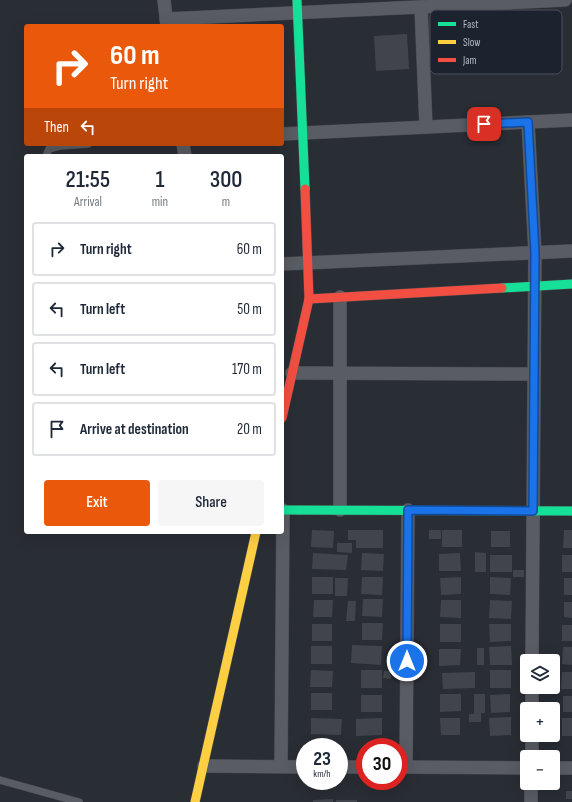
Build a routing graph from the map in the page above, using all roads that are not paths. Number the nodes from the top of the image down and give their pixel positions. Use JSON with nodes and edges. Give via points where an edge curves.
{"nodes":[{"id":1,"x":164,"y":0,"type":"edge"},
{"id":2,"x":565,"y":0,"type":"edge"},
{"id":3,"x":521,"y":1,"type":"edge"},
{"id":4,"x":297,"y":6,"type":"edge"},
{"id":5,"x":420,"y":7,"type":"junction"},
{"id":6,"x":167,"y":23,"type":"edge"},
{"id":7,"x":572,"y":120,"type":"edge"},
{"id":8,"x":528,"y":122,"type":"junction"},
{"id":9,"x":426,"y":127,"type":"junction"},
{"id":10,"x":302,"y":133,"type":"junction"},
{"id":11,"x":284,"y":134,"type":"edge"},
{"id":12,"x":60,"y":146,"type":"edge"},
{"id":13,"x":47,"y":154,"type":"edge"},
{"id":14,"x":572,"y":251,"type":"edge"},
{"id":15,"x":535,"y":253,"type":"junction"},
{"id":16,"x":284,"y":264,"type":"edge"},
{"id":17,"x":308,"y":264,"type":"junction"},
{"id":18,"x":572,"y":284,"type":"edge"},
{"id":19,"x":534,"y":286,"type":"junction"},
{"id":20,"x":340,"y":297,"type":"junction"},
{"id":21,"x":309,"y":299,"type":"junction"},
{"id":22,"x":292,"y":373,"type":"junction"},
{"id":23,"x":340,"y":373,"type":"junction"},
{"id":24,"x":534,"y":374,"type":"junction"},
{"id":25,"x":284,"y":409,"type":"edge"},
{"id":26,"x":284,"y":510,"type":"edge"},
{"id":27,"x":340,"y":510,"type":"junction"},
{"id":28,"x":408,"y":510,"type":"junction"},
{"id":29,"x":533,"y":511,"type":"junction"},
{"id":30,"x":572,"y":511,"type":"edge"},
{"id":31,"x":256,"y":534,"type":"edge"},
{"id":32,"x":282,"y":534,"type":"edge"},
{"id":33,"x":532,"y":654,"type":"edge"},
{"id":34,"x":404,"y":738,"type":"edge"},
{"id":35,"x":204,"y":766,"type":"junction"},
{"id":36,"x":281,"y":766,"type":"junction"},
{"id":37,"x":296,"y":766,"type":"edge"},
{"id":38,"x":408,"y":767,"type":"edge"},
{"id":39,"x":520,"y":768,"type":"edge"},
{"id":40,"x":560,"y":768,"type":"edge"},
{"id":41,"x":572,"y":768,"type":"edge"},
{"id":42,"x":0,"y":780,"type":"edge"},
{"id":43,"x":531,"y":790,"type":"edge"},
{"id":44,"x":79,"y":802,"type":"edge"},
{"id":45,"x":196,"y":802,"type":"edge"},
{"id":46,"x":531,"y":802,"type":"edge"}],
"edges":[{"from":1,"to":6,"type":"street"},
{"from":2,"to":3,"type":"street"},
{"from":3,"to":5,"type":"street"},
{"from":4,"to":5,"type":"street"},
{"from":4,"to":6,"type":"street"},
{"from":4,"to":10,"type":"street"},
{"from":5,"to":9,"type":"street"},
{"from":7,"to":8,"type":"street"},
{"from":8,"to":9,"type":"street"},
{"from":8,"to":15,"type":"street"},
{"from":9,"to":10,"type":"street"},
{"from":10,"to":11,"type":"street"},
{"from":10,"to":17,"type":"street"},
{"from":12,"to":13,"type":"lane","via":[[49,149]]},
{"from":14,"to":15,"type":"street"},
{"from":15,"to":17,"type":"street"},
{"from":15,"to":19,"type":"street"},
{"from":16,"to":17,"type":"street"},
{"from":17,"to":21,"type":"street"},
{"from":18,"to":19,"type":"street"},
{"from":19,"to":20,"type":"street"},
{"from":19,"to":24,"type":"street"},
{"from":20,"to":21,"type":"street"},
{"from":20,"to":23,"type":"street"},
{"from":21,"to":22,"type":"street"},
{"from":22,"to":23,"type":"street"},
{"from":22,"to":25,"type":"street"},
{"from":23,"to":24,"type":"street"},
{"from":23,"to":27,"type":"street"},
{"from":24,"to":29,"type":"street"},
{"from":26,"to":27,"type":"street"},
{"from":27,"to":28,"type":"street"},
{"from":28,"to":29,"type":"street"},
{"from":28,"to":34,"type":"street"},
{"from":29,"to":30,"type":"street"},
{"from":29,"to":33,"type":"street"},
{"from":31,"to":35,"type":"street"},
{"from":32,"to":36,"type":"street"},
{"from":35,"to":36,"type":"street"},
{"from":35,"to":45,"type":"street"},
{"from":36,"to":37,"type":"street"},
{"from":38,"to":39,"type":"street"},
{"from":40,"to":41,"type":"street"},
{"from":42,"to":44,"type":"lane"},
{"from":43,"to":46,"type":"street"}]}
